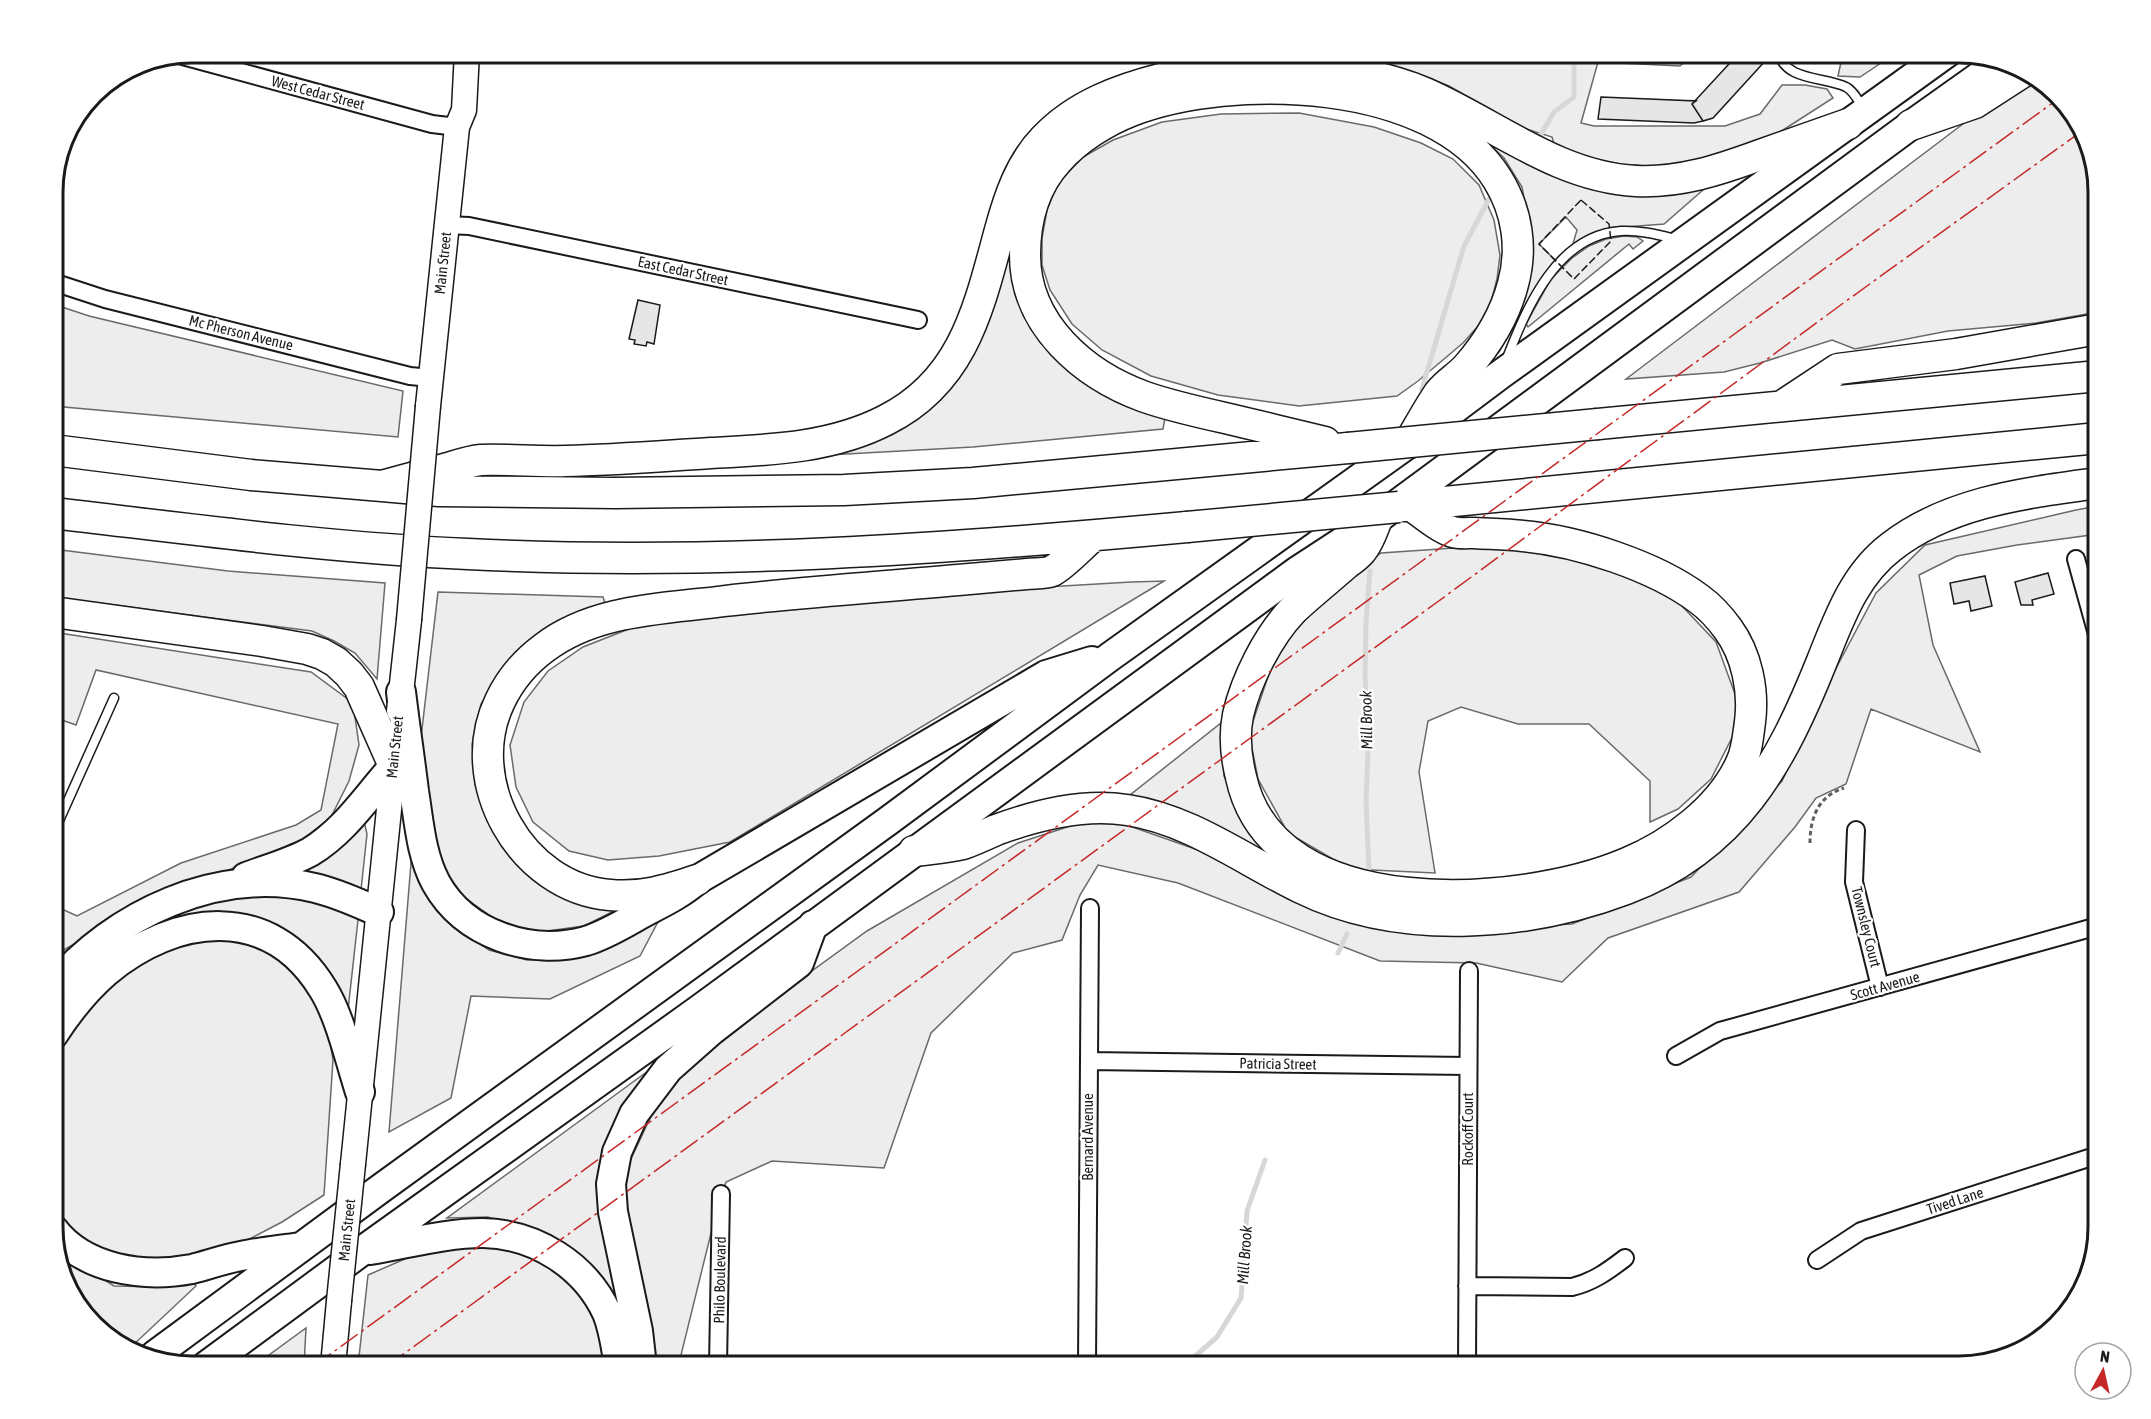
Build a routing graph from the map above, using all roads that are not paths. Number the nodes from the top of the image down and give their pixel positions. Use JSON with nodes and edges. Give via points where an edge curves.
{"nodes":[{"id":1,"x":208,"y":63,"type":"edge"},
{"id":2,"x":451,"y":63,"type":"edge"},
{"id":3,"x":466,"y":63,"type":"edge"},
{"id":4,"x":1782,"y":63,"type":"edge"},
{"id":5,"x":1933,"y":63,"type":"edge"},
{"id":6,"x":1991,"y":67,"type":"edge"},
{"id":7,"x":2016,"y":76,"type":"edge"},
{"id":8,"x":1857,"y":117,"type":"junction"},
{"id":9,"x":1911,"y":125,"type":"junction"},
{"id":10,"x":457,"y":127,"type":"junction"},
{"id":11,"x":447,"y":225,"type":"junction"},
{"id":12,"x":1689,"y":241,"type":"junction"},
{"id":13,"x":63,"y":285,"type":"edge"},
{"id":14,"x":918,"y":320,"type":"dead end"},
{"id":15,"x":2088,"y":331,"type":"edge"},
{"id":16,"x":1502,"y":374,"type":"junction"},
{"id":17,"x":2088,"y":377,"type":"edge"},
{"id":18,"x":431,"y":378,"type":"junction"},
{"id":19,"x":1782,"y":406,"type":"junction"},
{"id":20,"x":2088,"y":439,"type":"edge"},
{"id":21,"x":1409,"y":443,"type":"junction"},
{"id":22,"x":1308,"y":446,"type":"junction"},
{"id":23,"x":63,"y":451,"type":"edge"},
{"id":24,"x":2088,"y":485,"type":"edge"},
{"id":25,"x":382,"y":486,"type":"junction"},
{"id":26,"x":1396,"y":510,"type":"junction"},
{"id":27,"x":63,"y":514,"type":"edge"},
{"id":28,"x":1094,"y":536,"type":"junction"},
{"id":29,"x":2076,"y":560,"type":"dead end"},
{"id":30,"x":2088,"y":603,"type":"edge"},
{"id":31,"x":63,"y":613,"type":"edge"},
{"id":32,"x":1111,"y":656,"type":"junction"},
{"id":33,"x":401,"y":692,"type":"junction"},
{"id":34,"x":114,"y":698,"type":"dead end"},
{"id":35,"x":394,"y":766,"type":"junction"},
{"id":36,"x":63,"y":812,"type":"edge"},
{"id":37,"x":1856,"y":830,"type":"dead end"},
{"id":38,"x":914,"y":851,"type":"junction"},
{"id":39,"x":697,"y":880,"type":"junction"},
{"id":40,"x":230,"y":884,"type":"junction"},
{"id":41,"x":1090,"y":908,"type":"dead end"},
{"id":42,"x":379,"y":912,"type":"junction"},
{"id":43,"x":813,"y":925,"type":"junction"},
{"id":44,"x":2088,"y":929,"type":"edge"},
{"id":45,"x":1469,"y":971,"type":"dead end"},
{"id":46,"x":63,"y":977,"type":"edge"},
{"id":47,"x":1880,"y":987,"type":"junction"},
{"id":48,"x":63,"y":1022,"type":"edge"},
{"id":49,"x":1676,"y":1056,"type":"dead end"},
{"id":50,"x":1089,"y":1061,"type":"junction"},
{"id":51,"x":1468,"y":1066,"type":"junction"},
{"id":52,"x":360,"y":1092,"type":"junction"},
{"id":53,"x":2088,"y":1158,"type":"edge"},
{"id":54,"x":721,"y":1194,"type":"dead end"},
{"id":55,"x":64,"y":1240,"type":"edge"},
{"id":56,"x":303,"y":1246,"type":"junction"},
{"id":57,"x":362,"y":1251,"type":"junction"},
{"id":58,"x":1625,"y":1258,"type":"dead end"},
{"id":59,"x":1817,"y":1260,"type":"dead end"},
{"id":60,"x":1467,"y":1286,"type":"junction"},
{"id":61,"x":159,"y":1352,"type":"edge"},
{"id":62,"x":220,"y":1356,"type":"edge"},
{"id":63,"x":334,"y":1356,"type":"edge"},
{"id":64,"x":616,"y":1356,"type":"edge"},
{"id":65,"x":641,"y":1356,"type":"edge"},
{"id":66,"x":718,"y":1356,"type":"edge"},
{"id":67,"x":1087,"y":1356,"type":"edge"},
{"id":68,"x":1467,"y":1356,"type":"edge"}],
"edges":[{"from":1,"to":10,"type":"street","name":"West Cedar Street","via":[[432,124]]},
{"from":2,"to":10,"type":"main road","name":"Main Street","via":[[449,107]]},
{"from":3,"to":10,"type":"main road","name":"Main Street","via":[[464,110]]},
{"from":4,"to":8,"type":"lane","via":[[1788,71],[1848,87]]},
{"from":5,"to":8,"type":"highway"},
{"from":6,"to":9,"type":"highway"},
{"from":7,"to":9,"type":"highway","via":[[1975,102]]},
{"from":8,"to":12,"type":"highway"},
{"from":8,"to":25,"type":"highway","via":[[1710,174],[1633,181],[1578,170],[1556,161],[1398,82],[1321,69],[1252,67],[1211,70],[1139,84],[1083,108],[1042,141],[1017,180],[982,297],[961,350],[927,392],[885,421],[838,439],[796,447],[570,461],[476,460]]},
{"from":9,"to":26,"type":"highway"},
{"from":10,"to":11,"type":"main road","name":"Main Street"},
{"from":11,"to":14,"type":"street","name":"East Cedar Street","via":[[469,226]]},
{"from":11,"to":18,"type":"main road","name":"Main Street"},
{"from":12,"to":16,"type":"highway"},
{"from":12,"to":16,"type":"lane","via":[[1622,231],[1582,245],[1569,254],[1548,276],[1520,325]]},
{"from":13,"to":18,"type":"street","name":"Mc Pherson Avenue","via":[[116,302]]},
{"from":15,"to":19,"type":"highway","via":[[1838,369]]},
{"from":16,"to":21,"type":"highway"},
{"from":17,"to":19,"type":"highway"},
{"from":18,"to":33,"type":"main road","name":"Main Street","bridge":true},
{"from":19,"to":22,"type":"highway","bridge":true,"via":[[1348,448]]},
{"from":20,"to":26,"type":"highway","via":[[1499,496]]},
{"from":21,"to":22,"type":"highway","via":[[1441,391],[1466,368],[1500,322],[1514,282],[1518,250],[1514,217],[1502,187],[1477,154],[1431,121],[1398,108],[1343,95],[1289,89],[1209,92],[1153,103],[1128,112],[1076,143],[1045,177],[1026,232],[1028,282],[1053,335],[1094,372],[1143,396]]},
{"from":21,"to":32,"type":"highway"},
{"from":22,"to":25,"type":"highway","via":[[973,483],[844,490],[604,493],[439,491]]},
{"from":23,"to":25,"type":"highway"},
{"from":24,"to":38,"type":"highway","via":[[1983,503],[1949,514],[1889,548],[1852,591],[1802,711],[1768,775],[1748,802],[1692,855],[1627,889],[1546,911],[1501,918],[1390,917],[1329,901],[1160,816],[1112,808],[1063,811],[998,829],[962,844]]},
{"from":26,"to":26,"type":"highway","via":[[1363,549],[1292,612],[1268,645],[1244,695],[1236,735],[1242,785],[1251,808],[1281,846],[1332,876],[1397,893],[1503,892],[1552,885],[1628,863],[1663,844],[1712,804],[1741,763],[1752,711],[1742,655],[1725,626],[1702,601],[1652,572],[1610,556],[1554,540],[1452,532]]},
{"from":26,"to":28,"type":"highway","bridge":true},
{"from":26,"to":38,"type":"highway","via":[[1296,572]]},
{"from":27,"to":28,"type":"highway","via":[[365,548],[579,557],[789,555]]},
{"from":28,"to":39,"type":"highway","via":[[1051,572],[622,613],[568,633],[526,663],[498,703],[488,762],[492,791],[504,821],[527,855],[559,878],[608,895],[652,895]]},
{"from":29,"to":30,"type":"street"},
{"from":31,"to":35,"type":"highway","via":[[262,641],[322,654],[336,662],[359,687]]},
{"from":32,"to":39,"type":"highway","via":[[1046,675]]},
{"from":32,"to":56,"type":"highway"},
{"from":33,"to":35,"type":"main road","name":"Main Street"},
{"from":33,"to":39,"type":"highway","via":[[422,845],[443,895],[470,921],[507,940],[548,947],[567,945],[609,931],[684,892]]},
{"from":34,"to":36,"type":"lane"},
{"from":35,"to":40,"type":"highway","via":[[347,822],[326,840],[292,860]]},
{"from":35,"to":42,"type":"main road","name":"Main Street"},
{"from":37,"to":47,"type":"street","name":"Townsley Court","via":[[1854,882]]},
{"from":38,"to":43,"type":"highway"},
{"from":40,"to":42,"type":"highway","via":[[276,883],[314,888]]},
{"from":40,"to":46,"type":"highway","via":[[199,892],[137,918],[100,942]]},
{"from":41,"to":50,"type":"street","name":"Bernard Avenue"},
{"from":42,"to":52,"type":"main road","name":"Main Street"},
{"from":43,"to":57,"type":"highway"},
{"from":43,"to":65,"type":"highway","via":[[799,963],[682,1055],[656,1083],[634,1114],[617,1152],[611,1184],[613,1212]]},
{"from":44,"to":47,"type":"street","name":"Scott Avenue"},
{"from":45,"to":51,"type":"street","name":"Rockoff Court"},
{"from":47,"to":49,"type":"street","name":"Scott Avenue","via":[[1720,1031]]},
{"from":48,"to":52,"type":"highway","via":[[106,972],[145,945],[194,927],[246,928],[284,946],[300,959],[323,989]]},
{"from":50,"to":51,"type":"street","name":"Patricia Street"},
{"from":50,"to":67,"type":"street","name":"Bernard Avenue"},
{"from":51,"to":60,"type":"street","name":"Rockoff Court"},
{"from":52,"to":63,"type":"main road","name":"Main Street","bridge":true},
{"from":53,"to":59,"type":"street","name":"Tived Lane","via":[[1861,1231]]},
{"from":54,"to":66,"type":"street","name":"Philo Boulevard"},
{"from":55,"to":56,"type":"highway","via":[[91,1260],[143,1272],[190,1269],[238,1256]]},
{"from":56,"to":61,"type":"highway"},
{"from":57,"to":62,"type":"highway"},
{"from":57,"to":64,"type":"highway","via":[[483,1233],[540,1246],[590,1284],[611,1325]]},
{"from":58,"to":60,"type":"street","via":[[1599,1277],[1572,1287]]},
{"from":60,"to":68,"type":"street","name":"Rockoff Court"}]}
